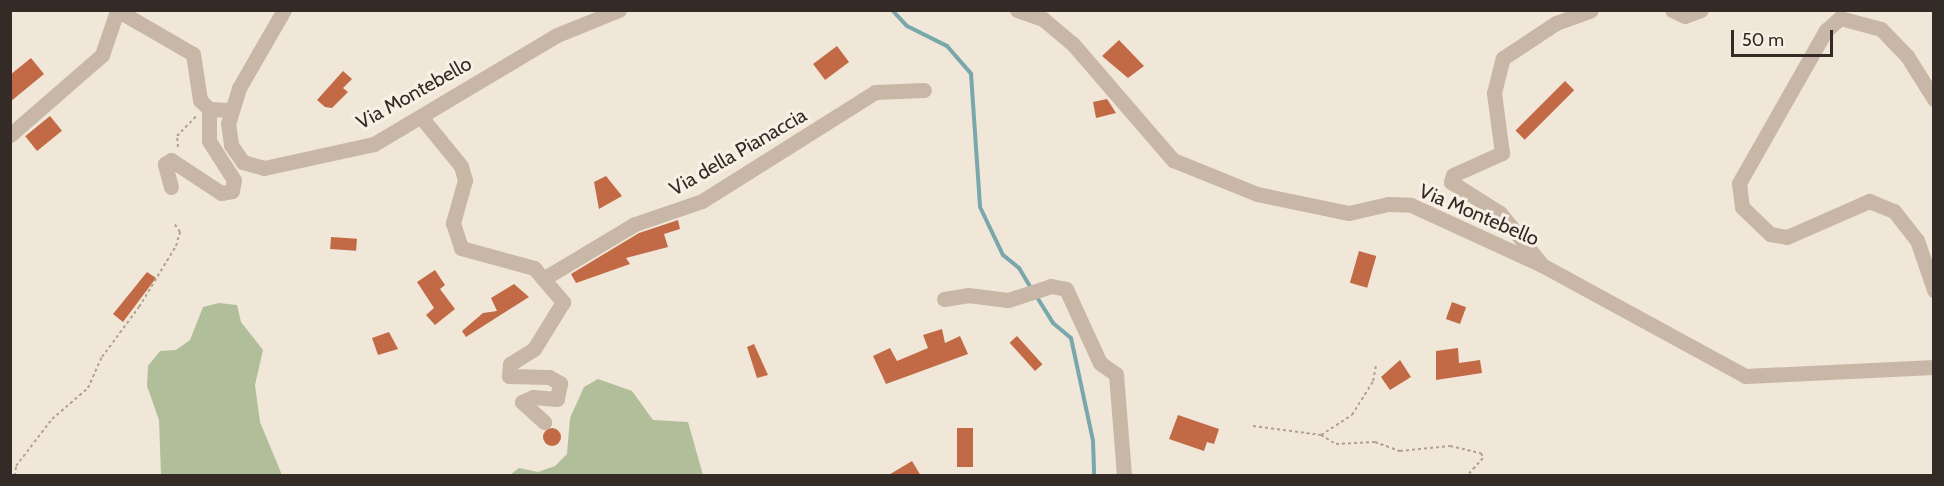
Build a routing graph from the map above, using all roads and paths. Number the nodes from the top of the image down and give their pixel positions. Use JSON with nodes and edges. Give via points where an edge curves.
{"nodes":[{"id":1,"x":284,"y":10,"type":"edge"},
{"id":2,"x":619,"y":10,"type":"edge"},
{"id":3,"x":1017,"y":10,"type":"edge"},
{"id":4,"x":1591,"y":10,"type":"edge"},
{"id":5,"x":1672,"y":10,"type":"edge"},
{"id":6,"x":1701,"y":10,"type":"edge"},
{"id":7,"x":117,"y":11,"type":"edge"},
{"id":8,"x":924,"y":90,"type":"dead end"},
{"id":9,"x":1934,"y":99,"type":"edge"},
{"id":10,"x":209,"y":109,"type":"junction"},
{"id":11,"x":230,"y":110,"type":"junction"},
{"id":12,"x":421,"y":117,"type":"junction"},
{"id":13,"x":10,"y":135,"type":"edge"},
{"id":14,"x":186,"y":167,"type":"junction"},
{"id":15,"x":171,"y":187,"type":"dead end"},
{"id":16,"x":174,"y":223,"type":"dead end"},
{"id":17,"x":1542,"y":265,"type":"junction"},
{"id":18,"x":543,"y":279,"type":"junction"},
{"id":19,"x":1934,"y":290,"type":"edge"},
{"id":20,"x":944,"y":299,"type":"dead end"},
{"id":21,"x":1376,"y":366,"type":"dead end"},
{"id":22,"x":1934,"y":367,"type":"edge"},
{"id":23,"x":544,"y":422,"type":"dead end"},
{"id":24,"x":1253,"y":426,"type":"dead end"},
{"id":25,"x":1321,"y":435,"type":"junction"},
{"id":26,"x":15,"y":476,"type":"edge"},
{"id":27,"x":1124,"y":476,"type":"edge"},
{"id":28,"x":1467,"y":476,"type":"edge"}],
"edges":[{"from":1,"to":11,"type":"street"},
{"from":2,"to":12,"type":"street","name":"Via Montebello","via":[[557,35]]},
{"from":3,"to":17,"type":"street","name":"Via Montebello","via":[[1043,19],[1072,43],[1173,160],[1257,194],[1305,207],[1349,213],[1388,204],[1411,205]]},
{"from":4,"to":17,"type":"street","via":[[1556,23],[1503,58],[1494,93],[1502,153],[1453,175],[1451,182],[1500,213]]},
{"from":5,"to":6,"type":"street","via":[[1685,16]]},
{"from":7,"to":10,"type":"street","via":[[193,54],[200,100]]},
{"from":7,"to":13,"type":"street","via":[[102,55]]},
{"from":8,"to":18,"type":"street","name":"Via della Pianaccia","via":[[875,92],[702,201],[635,224]]},
{"from":9,"to":19,"type":"street","via":[[1907,56],[1881,29],[1840,18],[1820,40],[1739,183],[1742,207],[1770,234],[1787,237],[1869,201],[1894,211],[1917,240]]},
{"from":10,"to":11,"type":"street"},
{"from":10,"to":14,"type":"path","via":[[189,120],[177,136]]},
{"from":10,"to":14,"type":"street","via":[[209,141],[234,189],[221,193]]},
{"from":11,"to":12,"type":"street","name":"Via Montebello","via":[[231,145],[243,162],[264,168],[374,144]]},
{"from":12,"to":18,"type":"street","via":[[461,166],[465,180],[453,223],[461,248],[515,260],[534,268]]},
{"from":14,"to":15,"type":"street","via":[[171,160],[165,164]]},
{"from":16,"to":26,"type":"path","via":[[180,232],[176,246],[139,307],[102,357],[88,388],[52,419],[45,435],[16,466]]},
{"from":17,"to":22,"type":"street","name":"Via Montebello","via":[[1745,376]]},
{"from":18,"to":23,"type":"street","via":[[563,308],[534,349],[510,364],[509,376],[549,377],[560,383],[557,399],[533,397],[522,402]]},
{"from":20,"to":27,"type":"street","via":[[1024,296],[1058,286],[1073,296],[1100,363],[1116,374]]},
{"from":21,"to":25,"type":"path","via":[[1373,381],[1352,415]]},
{"from":24,"to":25,"type":"path"},
{"from":25,"to":28,"type":"path","via":[[1336,444],[1375,442],[1400,451],[1450,446],[1481,453],[1483,458]]}]}
